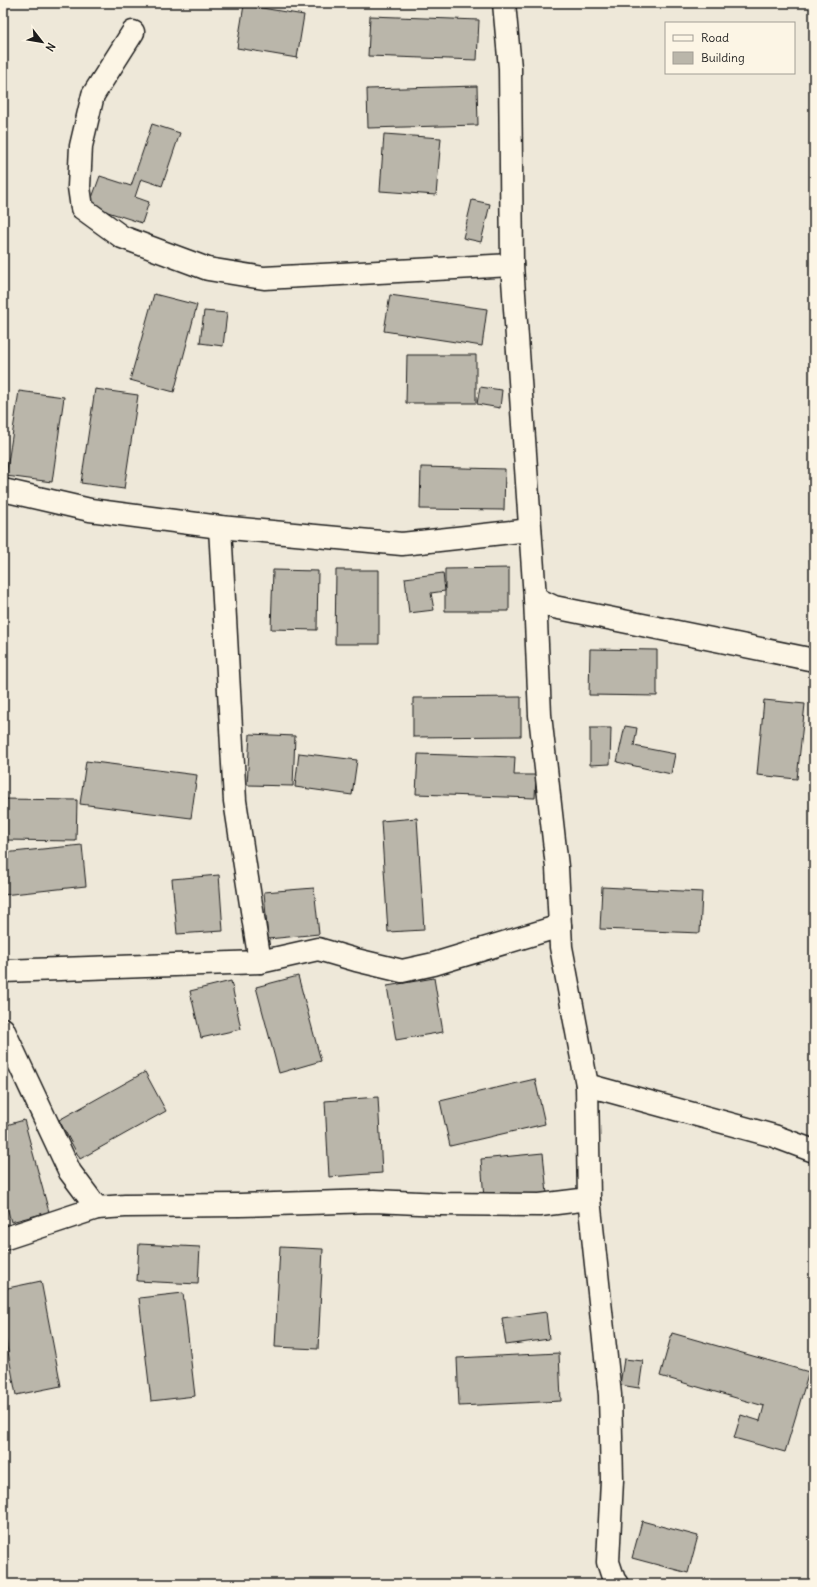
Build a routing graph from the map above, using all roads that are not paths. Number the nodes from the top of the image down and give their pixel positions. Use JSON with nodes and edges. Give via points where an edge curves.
{"nodes":[{"id":1,"x":504,"y":3,"type":"edge"},
{"id":2,"x":133,"y":32,"type":"dead end"},
{"id":3,"x":512,"y":265,"type":"junction"},
{"id":4,"x":3,"y":490,"type":"edge"},
{"id":5,"x":220,"y":527,"type":"junction"},
{"id":6,"x":530,"y":530,"type":"junction"},
{"id":7,"x":535,"y":598,"type":"junction"},
{"id":8,"x":814,"y":660,"type":"edge"},
{"id":9,"x":560,"y":926,"type":"junction"},
{"id":10,"x":260,"y":962,"type":"junction"},
{"id":11,"x":3,"y":971,"type":"edge"},
{"id":12,"x":3,"y":1029,"type":"edge"},
{"id":13,"x":587,"y":1086,"type":"junction"},
{"id":14,"x":814,"y":1151,"type":"edge"},
{"id":15,"x":589,"y":1199,"type":"junction"},
{"id":16,"x":97,"y":1208,"type":"junction"},
{"id":17,"x":3,"y":1239,"type":"edge"},
{"id":18,"x":617,"y":1584,"type":"edge"}],
"edges":[{"from":1,"to":3,"type":"street","via":[[510,68]]},
{"from":2,"to":3,"type":"street","via":[[94,95],[81,146],[79,187],[82,208],[122,237],[208,269],[264,278]]},
{"from":3,"to":6,"type":"street"},
{"from":4,"to":5,"type":"street","via":[[90,510]]},
{"from":5,"to":6,"type":"street","via":[[402,544]]},
{"from":5,"to":10,"type":"street","via":[[235,801]]},
{"from":6,"to":7,"type":"street"},
{"from":7,"to":8,"type":"street","via":[[554,607]]},
{"from":7,"to":9,"type":"street","via":[[540,715],[557,867]]},
{"from":9,"to":10,"type":"street","via":[[434,964],[402,971],[318,949]]},
{"from":9,"to":13,"type":"street","via":[[561,947]]},
{"from":10,"to":11,"type":"street"},
{"from":12,"to":16,"type":"street","via":[[70,1172]]},
{"from":13,"to":14,"type":"street","via":[[774,1136]]},
{"from":13,"to":15,"type":"street"},
{"from":15,"to":16,"type":"street","via":[[540,1205],[374,1201]]},
{"from":15,"to":18,"type":"street","via":[[610,1395],[612,1480],[608,1562]]},
{"from":16,"to":17,"type":"street"}]}
